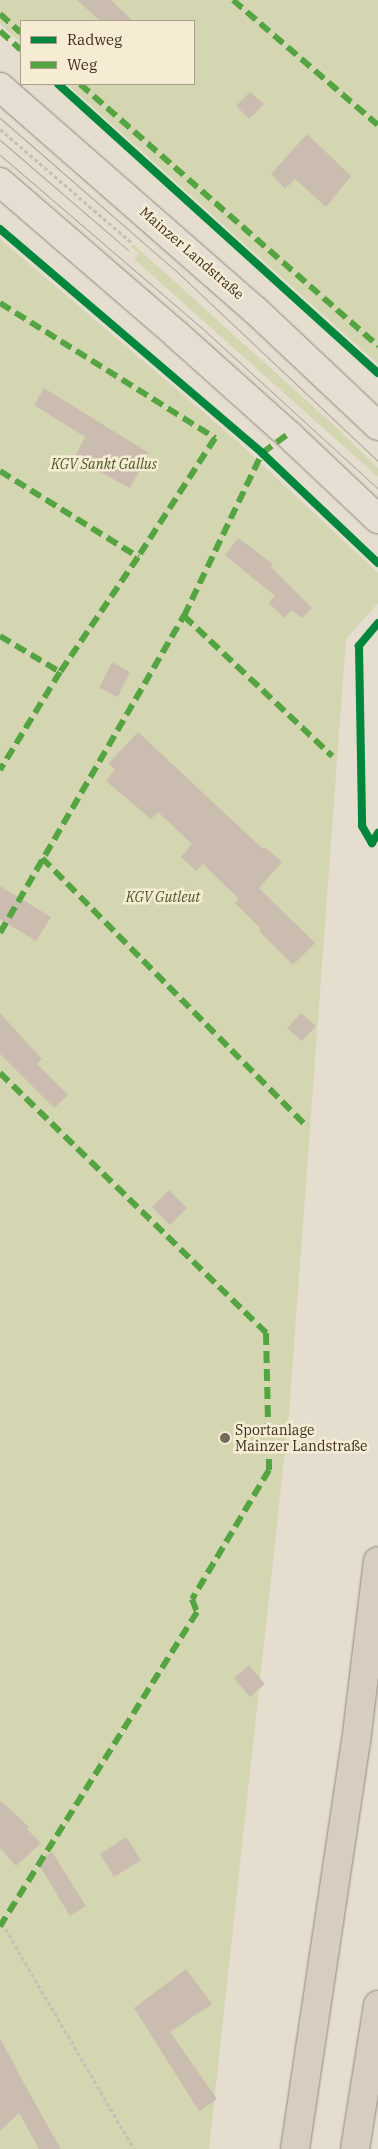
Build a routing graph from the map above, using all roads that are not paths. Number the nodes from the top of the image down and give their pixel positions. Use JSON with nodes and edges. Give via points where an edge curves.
{"nodes":[{"id":1,"x":0,"y":87,"type":"edge"},
{"id":2,"x":0,"y":182,"type":"edge"},
{"id":3,"x":378,"y":426,"type":"edge"},
{"id":4,"x":378,"y":519,"type":"edge"},
{"id":5,"x":378,"y":1561,"type":"edge"},
{"id":6,"x":378,"y":2004,"type":"edge"},
{"id":7,"x":294,"y":2149,"type":"edge"},
{"id":8,"x":356,"y":2149,"type":"edge"}],
"edges":[{"from":1,"to":3,"type":"main road","name":"Mainzer Landstraße","via":[[248,303]]},
{"from":2,"to":4,"type":"main road","via":[[176,334]]},
{"from":5,"to":7,"type":"highway","via":[[356,1742]]},
{"from":6,"to":8,"type":"highway"}]}
